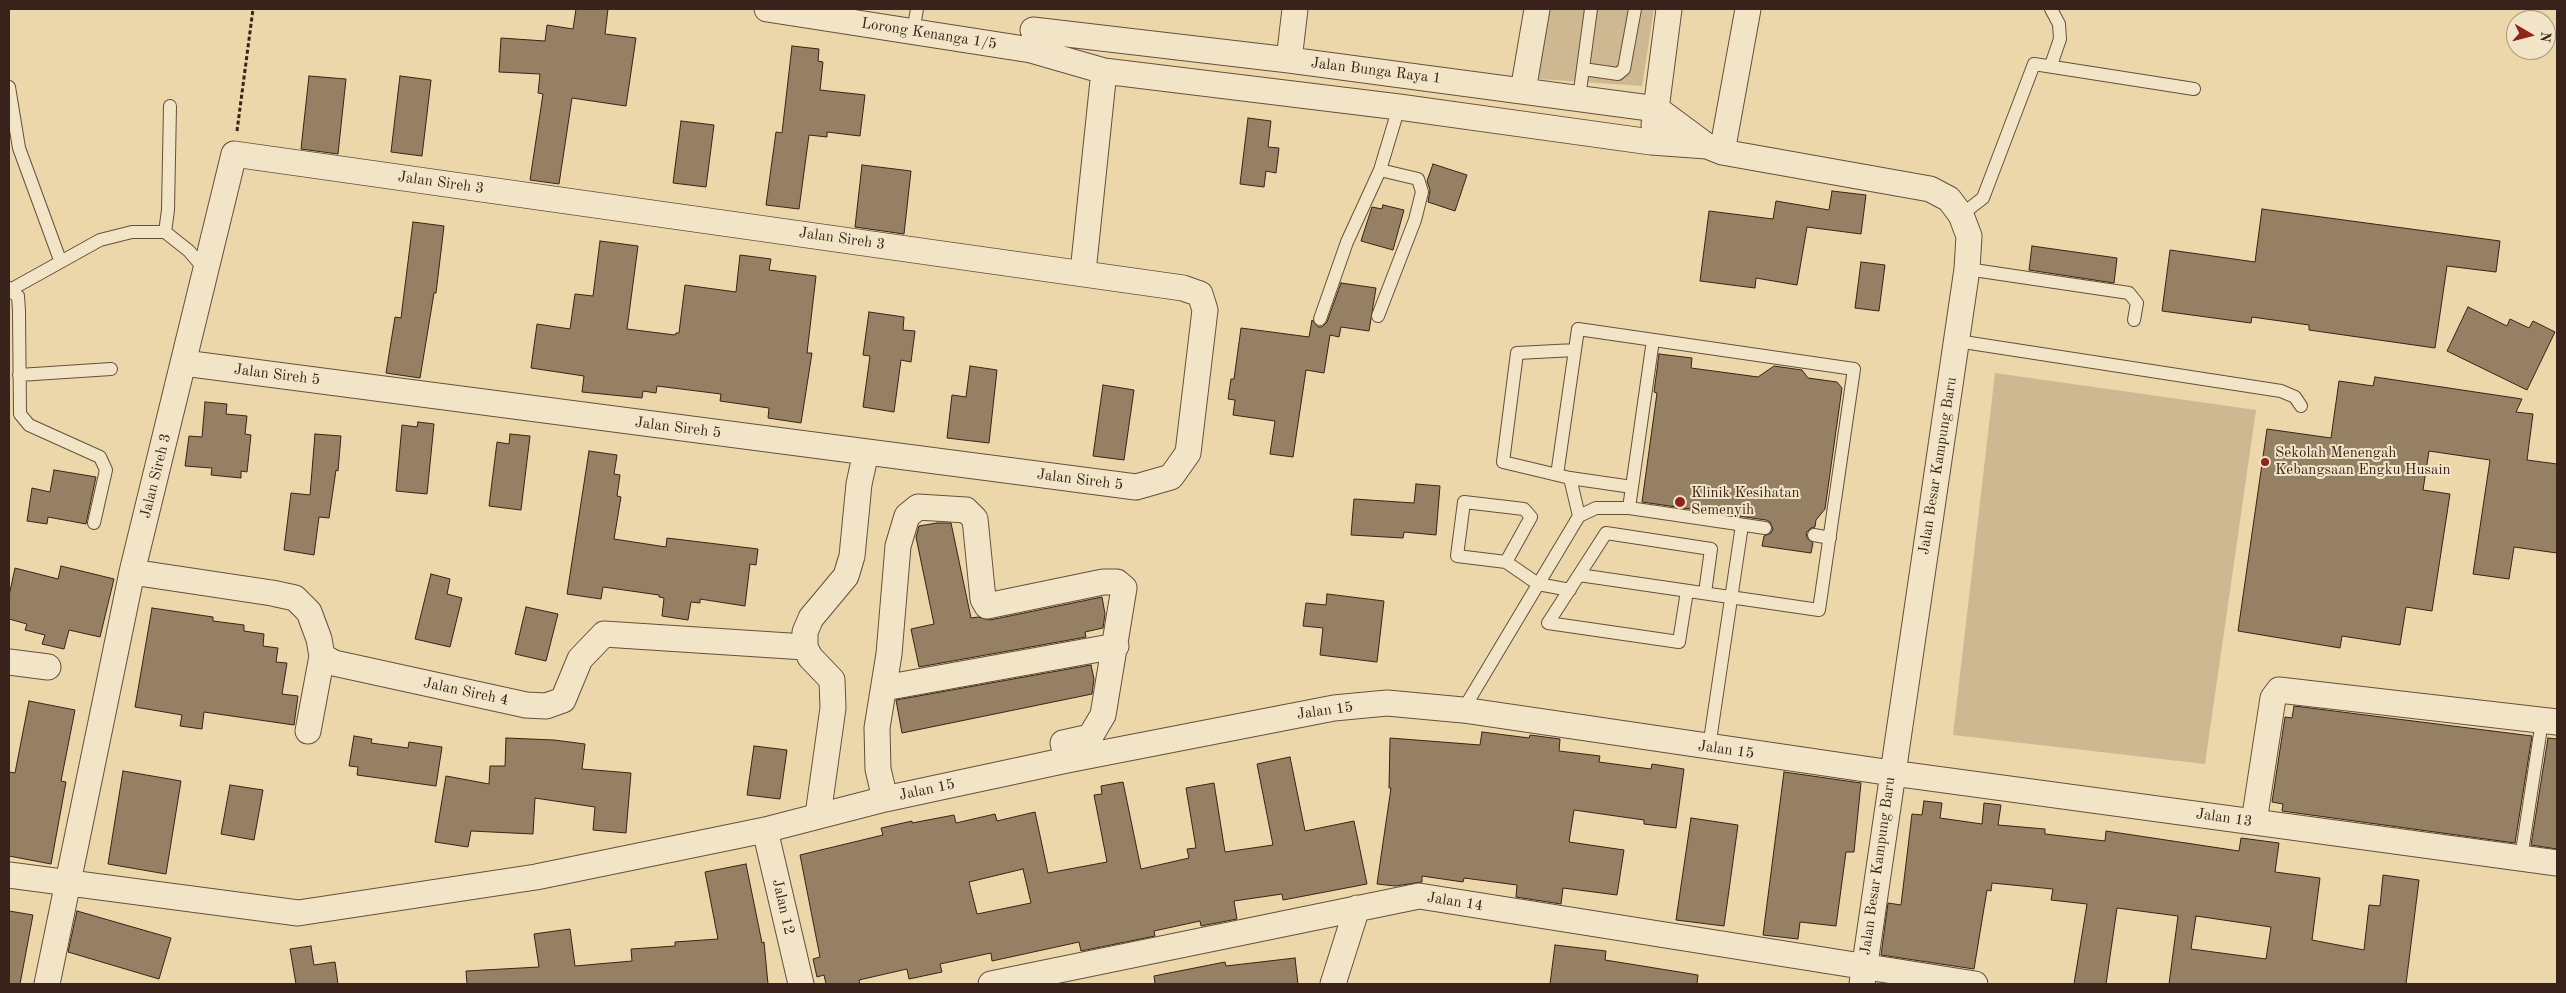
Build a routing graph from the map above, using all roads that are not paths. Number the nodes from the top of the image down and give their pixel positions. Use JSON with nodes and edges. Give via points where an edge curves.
{"nodes":[{"id":1,"x":767,"y":9,"type":"edge"},
{"id":2,"x":1295,"y":9,"type":"edge"},
{"id":3,"x":1537,"y":9,"type":"edge"},
{"id":4,"x":1591,"y":9,"type":"edge"},
{"id":5,"x":1635,"y":9,"type":"edge"},
{"id":6,"x":1670,"y":9,"type":"edge"},
{"id":7,"x":1748,"y":9,"type":"edge"},
{"id":8,"x":2051,"y":9,"type":"edge"},
{"id":9,"x":814,"y":12,"type":"edge"},
{"id":10,"x":915,"y":20,"type":"edge"},
{"id":11,"x":1034,"y":30,"type":"edge"},
{"id":12,"x":1289,"y":60,"type":"junction"},
{"id":13,"x":2051,"y":65,"type":"junction"},
{"id":14,"x":1583,"y":69,"type":"junction"},
{"id":15,"x":1104,"y":71,"type":"junction"},
{"id":16,"x":9,"y":87,"type":"edge"},
{"id":17,"x":2194,"y":89,"type":"dead end"},
{"id":18,"x":1523,"y":91,"type":"junction"},
{"id":19,"x":1579,"y":98,"type":"junction"},
{"id":20,"x":170,"y":106,"type":"dead end"},
{"id":21,"x":1399,"y":106,"type":"junction"},
{"id":22,"x":1656,"y":109,"type":"junction"},
{"id":23,"x":1651,"y":142,"type":"junction"},
{"id":24,"x":1714,"y":149,"type":"junction"},
{"id":25,"x":1380,"y":170,"type":"junction"},
{"id":26,"x":1961,"y":215,"type":"junction"},
{"id":27,"x":165,"y":232,"type":"junction"},
{"id":28,"x":60,"y":260,"type":"junction"},
{"id":29,"x":1967,"y":269,"type":"junction"},
{"id":30,"x":206,"y":271,"type":"junction"},
{"id":31,"x":1083,"y":272,"type":"junction"},
{"id":32,"x":9,"y":290,"type":"edge"},
{"id":33,"x":1378,"y":316,"type":"dead end"},
{"id":34,"x":1320,"y":320,"type":"dead end"},
{"id":35,"x":2134,"y":320,"type":"dead end"},
{"id":36,"x":1653,"y":340,"type":"junction"},
{"id":37,"x":1956,"y":341,"type":"junction"},
{"id":38,"x":1575,"y":350,"type":"junction"},
{"id":39,"x":184,"y":363,"type":"junction"},
{"id":40,"x":111,"y":369,"type":"dead end"},
{"id":41,"x":19,"y":376,"type":"junction"},
{"id":42,"x":2301,"y":406,"type":"dead end"},
{"id":43,"x":866,"y":452,"type":"junction"},
{"id":44,"x":1171,"y":477,"type":"joint"},
{"id":45,"x":1563,"y":477,"type":"junction"},
{"id":46,"x":1632,"y":487,"type":"junction"},
{"id":47,"x":1629,"y":508,"type":"junction"},
{"id":48,"x":1579,"y":516,"type":"junction"},
{"id":49,"x":94,"y":523,"type":"dead end"},
{"id":50,"x":1742,"y":525,"type":"junction"},
{"id":51,"x":1765,"y":528,"type":"dead end"},
{"id":52,"x":1814,"y":535,"type":"dead end"},
{"id":53,"x":1830,"y":538,"type":"junction"},
{"id":54,"x":1506,"y":562,"type":"junction"},
{"id":55,"x":132,"y":572,"type":"junction"},
{"id":56,"x":1579,"y":575,"type":"junction"},
{"id":57,"x":1538,"y":584,"type":"junction"},
{"id":58,"x":1570,"y":590,"type":"junction"},
{"id":59,"x":1687,"y":590,"type":"junction"},
{"id":60,"x":1705,"y":593,"type":"junction"},
{"id":61,"x":1731,"y":597,"type":"junction"},
{"id":62,"x":1116,"y":646,"type":"junction"},
{"id":63,"x":805,"y":648,"type":"junction"},
{"id":64,"x":322,"y":656,"type":"junction"},
{"id":65,"x":9,"y":662,"type":"edge"},
{"id":66,"x":48,"y":667,"type":"dead end"},
{"id":67,"x":884,"y":688,"type":"junction"},
{"id":68,"x":1463,"y":710,"type":"junction"},
{"id":69,"x":2550,"y":722,"type":"edge"},
{"id":70,"x":308,"y":732,"type":"dead end"},
{"id":71,"x":1709,"y":748,"type":"junction"},
{"id":72,"x":1067,"y":760,"type":"junction"},
{"id":73,"x":1892,"y":774,"type":"junction"},
{"id":74,"x":885,"y":799,"type":"junction"},
{"id":75,"x":818,"y":815,"type":"junction"},
{"id":76,"x":2254,"y":822,"type":"junction"},
{"id":77,"x":765,"y":830,"type":"junction"},
{"id":78,"x":2521,"y":858,"type":"junction"},
{"id":79,"x":2557,"y":863,"type":"edge"},
{"id":80,"x":9,"y":875,"type":"edge"},
{"id":81,"x":67,"y":883,"type":"junction"},
{"id":82,"x":1357,"y":908,"type":"junction"},
{"id":83,"x":1863,"y":976,"type":"edge"},
{"id":84,"x":47,"y":984,"type":"edge"},
{"id":85,"x":801,"y":984,"type":"edge"},
{"id":86,"x":990,"y":984,"type":"edge"},
{"id":87,"x":1333,"y":984,"type":"edge"},
{"id":88,"x":1975,"y":984,"type":"edge"}],
"edges":[{"from":1,"to":9,"type":"street","name":"Lorong Kenanga 1/5"},
{"from":2,"to":12,"type":"street"},
{"from":3,"to":18,"type":"street"},
{"from":4,"to":14,"type":"lane"},
{"from":5,"to":14,"type":"lane","via":[[1624,69],[1618,74]]},
{"from":6,"to":22,"type":"street"},
{"from":7,"to":24,"type":"street"},
{"from":8,"to":13,"type":"lane","via":[[2059,24],[2060,39]]},
{"from":9,"to":10,"type":"street","name":"Lorong Kenanga 1/5"},
{"from":10,"to":11,"type":"street","name":"Lorong Kenanga 1/5"},
{"from":11,"to":12,"type":"street","name":"Jalan Bunga Raya 1"},
{"from":11,"to":15,"type":"street","name":"Jalan Besar Kampung Baru"},
{"from":12,"to":18,"type":"street","name":"Jalan Bunga Raya 1"},
{"from":13,"to":17,"type":"lane"},
{"from":13,"to":26,"type":"lane","via":[[2038,63],[2032,68],[1983,198]]},
{"from":14,"to":19,"type":"lane"},
{"from":15,"to":21,"type":"street","name":"Jalan Besar Kampung Baru"},
{"from":15,"to":31,"type":"street"},
{"from":16,"to":28,"type":"lane","via":[[19,148]]},
{"from":18,"to":19,"type":"street","name":"Jalan Bunga Raya 1"},
{"from":19,"to":22,"type":"street","name":"Jalan Bunga Raya 1"},
{"from":20,"to":27,"type":"lane"},
{"from":21,"to":23,"type":"street","name":"Jalan Besar Kampung Baru"},
{"from":21,"to":25,"type":"lane"},
{"from":22,"to":23,"type":"street"},
{"from":22,"to":24,"type":"street","name":"Jalan Bunga Raya 1"},
{"from":23,"to":24,"type":"street","name":"Jalan Besar Kampung Baru"},
{"from":24,"to":26,"type":"street","name":"Jalan Besar Kampung Baru","via":[[1930,189],[1949,199]]},
{"from":25,"to":33,"type":"lane","via":[[1418,179],[1422,192],[1415,220]]},
{"from":25,"to":34,"type":"lane","via":[[1347,242]]},
{"from":26,"to":29,"type":"street","name":"Jalan Besar Kampung Baru","via":[[1969,236]]},
{"from":27,"to":28,"type":"lane","via":[[132,232],[100,240]]},
{"from":27,"to":30,"type":"lane","via":[[189,251]]},
{"from":28,"to":32,"type":"lane"},
{"from":29,"to":35,"type":"lane","via":[[2129,294],[2137,303]]},
{"from":29,"to":37,"type":"street","name":"Jalan Besar Kampung Baru"},
{"from":30,"to":31,"type":"street","name":"Jalan Sireh 3","via":[[234,154]]},
{"from":30,"to":39,"type":"street","name":"Jalan Sireh 3"},
{"from":31,"to":44,"type":"street","name":"Jalan Sireh 3","via":[[1183,288],[1200,294],[1205,310],[1188,453]]},
{"from":32,"to":41,"type":"lane","via":[[18,296]]},
{"from":36,"to":38,"type":"lane","via":[[1578,329]]},
{"from":36,"to":46,"type":"lane"},
{"from":36,"to":53,"type":"lane","via":[[1854,369]]},
{"from":37,"to":42,"type":"lane","via":[[2281,391],[2295,397]]},
{"from":37,"to":73,"type":"street","name":"Jalan Besar Kampung Baru"},
{"from":38,"to":45,"type":"lane"},
{"from":38,"to":45,"type":"lane","via":[[1517,353],[1503,462]]},
{"from":39,"to":43,"type":"street","name":"Jalan Sireh 5"},
{"from":39,"to":55,"type":"street","name":"Jalan Sireh 3"},
{"from":40,"to":41,"type":"lane"},
{"from":41,"to":49,"type":"lane","via":[[20,414],[29,425],[100,457],[106,470]]},
{"from":43,"to":44,"type":"street","name":"Jalan Sireh 5","via":[[1136,487]]},
{"from":43,"to":63,"type":"street","via":[[859,484],[852,556],[846,576],[811,618],[805,632]]},
{"from":45,"to":46,"type":"lane"},
{"from":45,"to":48,"type":"lane"},
{"from":46,"to":47,"type":"lane"},
{"from":47,"to":48,"type":"lane","via":[[1596,508]]},
{"from":47,"to":50,"type":"lane"},
{"from":48,"to":57,"type":"lane"},
{"from":50,"to":51,"type":"lane"},
{"from":50,"to":61,"type":"lane"},
{"from":52,"to":53,"type":"lane"},
{"from":53,"to":61,"type":"lane","via":[[1819,610]]},
{"from":54,"to":54,"type":"lane","via":[[1457,556],[1464,502],[1524,509],[1531,517]]},
{"from":54,"to":57,"type":"lane"},
{"from":55,"to":64,"type":"street","via":[[295,598],[309,612]]},
{"from":55,"to":81,"type":"street","name":"Jalan Sireh 3"},
{"from":56,"to":58,"type":"lane"},
{"from":56,"to":59,"type":"lane"},
{"from":56,"to":60,"type":"lane","via":[[1606,533],[1711,549]]},
{"from":57,"to":58,"type":"lane"},
{"from":57,"to":68,"type":"lane"},
{"from":58,"to":59,"type":"lane","via":[[1548,623],[1679,642]]},
{"from":59,"to":60,"type":"lane"},
{"from":60,"to":61,"type":"lane"},
{"from":61,"to":71,"type":"lane"},
{"from":62,"to":67,"type":"street"},
{"from":62,"to":67,"type":"street","via":[[1124,588],[1117,582],[1102,582],[987,606],[983,599],[975,519],[966,510],[918,507],[907,516],[898,546]]},
{"from":62,"to":72,"type":"street","via":[[1103,715],[1090,737],[1063,743]]},
{"from":63,"to":64,"type":"street","name":"Jalan Sireh 4","via":[[604,634],[580,659],[563,700],[546,706],[526,705],[334,663]]},
{"from":63,"to":75,"type":"street","via":[[832,680],[833,708]]},
{"from":64,"to":70,"type":"street"},
{"from":65,"to":66,"type":"street"},
{"from":67,"to":74,"type":"street","via":[[877,728],[878,769]]},
{"from":68,"to":71,"type":"street","name":"Jalan 15"},
{"from":68,"to":72,"type":"street","name":"Jalan 15","via":[[1387,703],[1334,708]]},
{"from":69,"to":76,"type":"street","via":[[2279,690],[2273,698]]},
{"from":69,"to":78,"type":"lane"},
{"from":71,"to":73,"type":"street","name":"Jalan 15"},
{"from":72,"to":74,"type":"street","name":"Jalan 15"},
{"from":73,"to":76,"type":"street","name":"Jalan 13"},
{"from":73,"to":83,"type":"street","name":"Jalan Besar Kampung Baru"},
{"from":74,"to":75,"type":"street","name":"Jalan 15"},
{"from":75,"to":77,"type":"street","name":"Jalan 15"},
{"from":76,"to":78,"type":"street","name":"Jalan 13"},
{"from":77,"to":81,"type":"street","name":"Jalan 15","via":[[536,877],[298,913]]},
{"from":77,"to":85,"type":"street","name":"Jalan 12"},
{"from":78,"to":79,"type":"street","name":"Jalan 13"},
{"from":80,"to":81,"type":"street","name":"Jalan 15"},
{"from":81,"to":84,"type":"street","name":"Jalan Sireh 3"},
{"from":82,"to":83,"type":"street","name":"Jalan 14","via":[[1419,896]]},
{"from":82,"to":86,"type":"street","name":"Jalan 14"},
{"from":82,"to":87,"type":"street"},
{"from":83,"to":88,"type":"street","name":"Jalan 14"}]}
